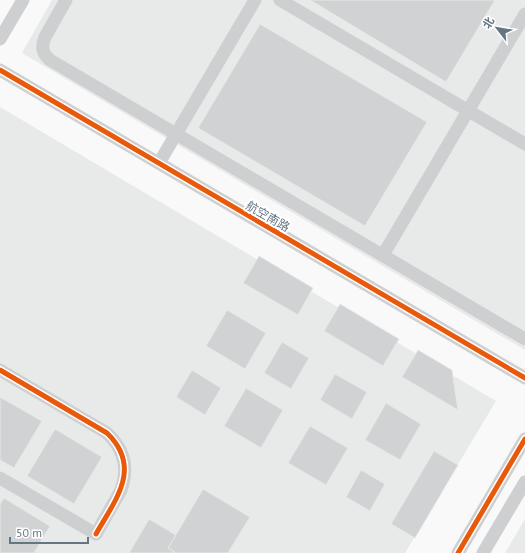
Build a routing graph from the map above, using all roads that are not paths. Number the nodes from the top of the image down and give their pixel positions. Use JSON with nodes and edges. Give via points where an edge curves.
{"nodes":[{"id":1,"x":23,"y":0,"type":"edge"},
{"id":2,"x":66,"y":0,"type":"edge"},
{"id":3,"x":255,"y":0,"type":"edge"},
{"id":4,"x":280,"y":0,"type":"edge"},
{"id":5,"x":525,"y":14,"type":"edge"},
{"id":6,"x":0,"y":39,"type":"edge"},
{"id":7,"x":0,"y":70,"type":"edge"},
{"id":8,"x":468,"y":110,"type":"junction"},
{"id":9,"x":176,"y":134,"type":"junction"},
{"id":10,"x":525,"y":144,"type":"edge"},
{"id":11,"x":159,"y":163,"type":"junction"},
{"id":12,"x":383,"y":255,"type":"junction"},
{"id":13,"x":525,"y":339,"type":"edge"},
{"id":14,"x":0,"y":370,"type":"edge"},
{"id":15,"x":525,"y":378,"type":"edge"},
{"id":16,"x":525,"y":439,"type":"edge"},
{"id":17,"x":0,"y":478,"type":"edge"},
{"id":18,"x":525,"y":482,"type":"edge"},
{"id":19,"x":458,"y":553,"type":"edge"},
{"id":20,"x":483,"y":553,"type":"edge"}],
"edges":[{"from":1,"to":6,"type":"street"},
{"from":2,"to":9,"type":"street","via":[[42,43],[42,50],[46,56]]},
{"from":3,"to":9,"type":"street"},
{"from":4,"to":8,"type":"street"},
{"from":5,"to":8,"type":"street"},
{"from":7,"to":11,"type":"street","name":"航空南路"},
{"from":8,"to":10,"type":"street"},
{"from":8,"to":12,"type":"street"},
{"from":9,"to":11,"type":"street"},
{"from":9,"to":12,"type":"street"},
{"from":11,"to":15,"type":"street","name":"航空南路"},
{"from":12,"to":13,"type":"street"},
{"from":14,"to":17,"type":"street","via":[[107,433],[117,445],[125,467],[124,483],[96,534]]},
{"from":16,"to":19,"type":"street"},
{"from":18,"to":20,"type":"street"}]}
